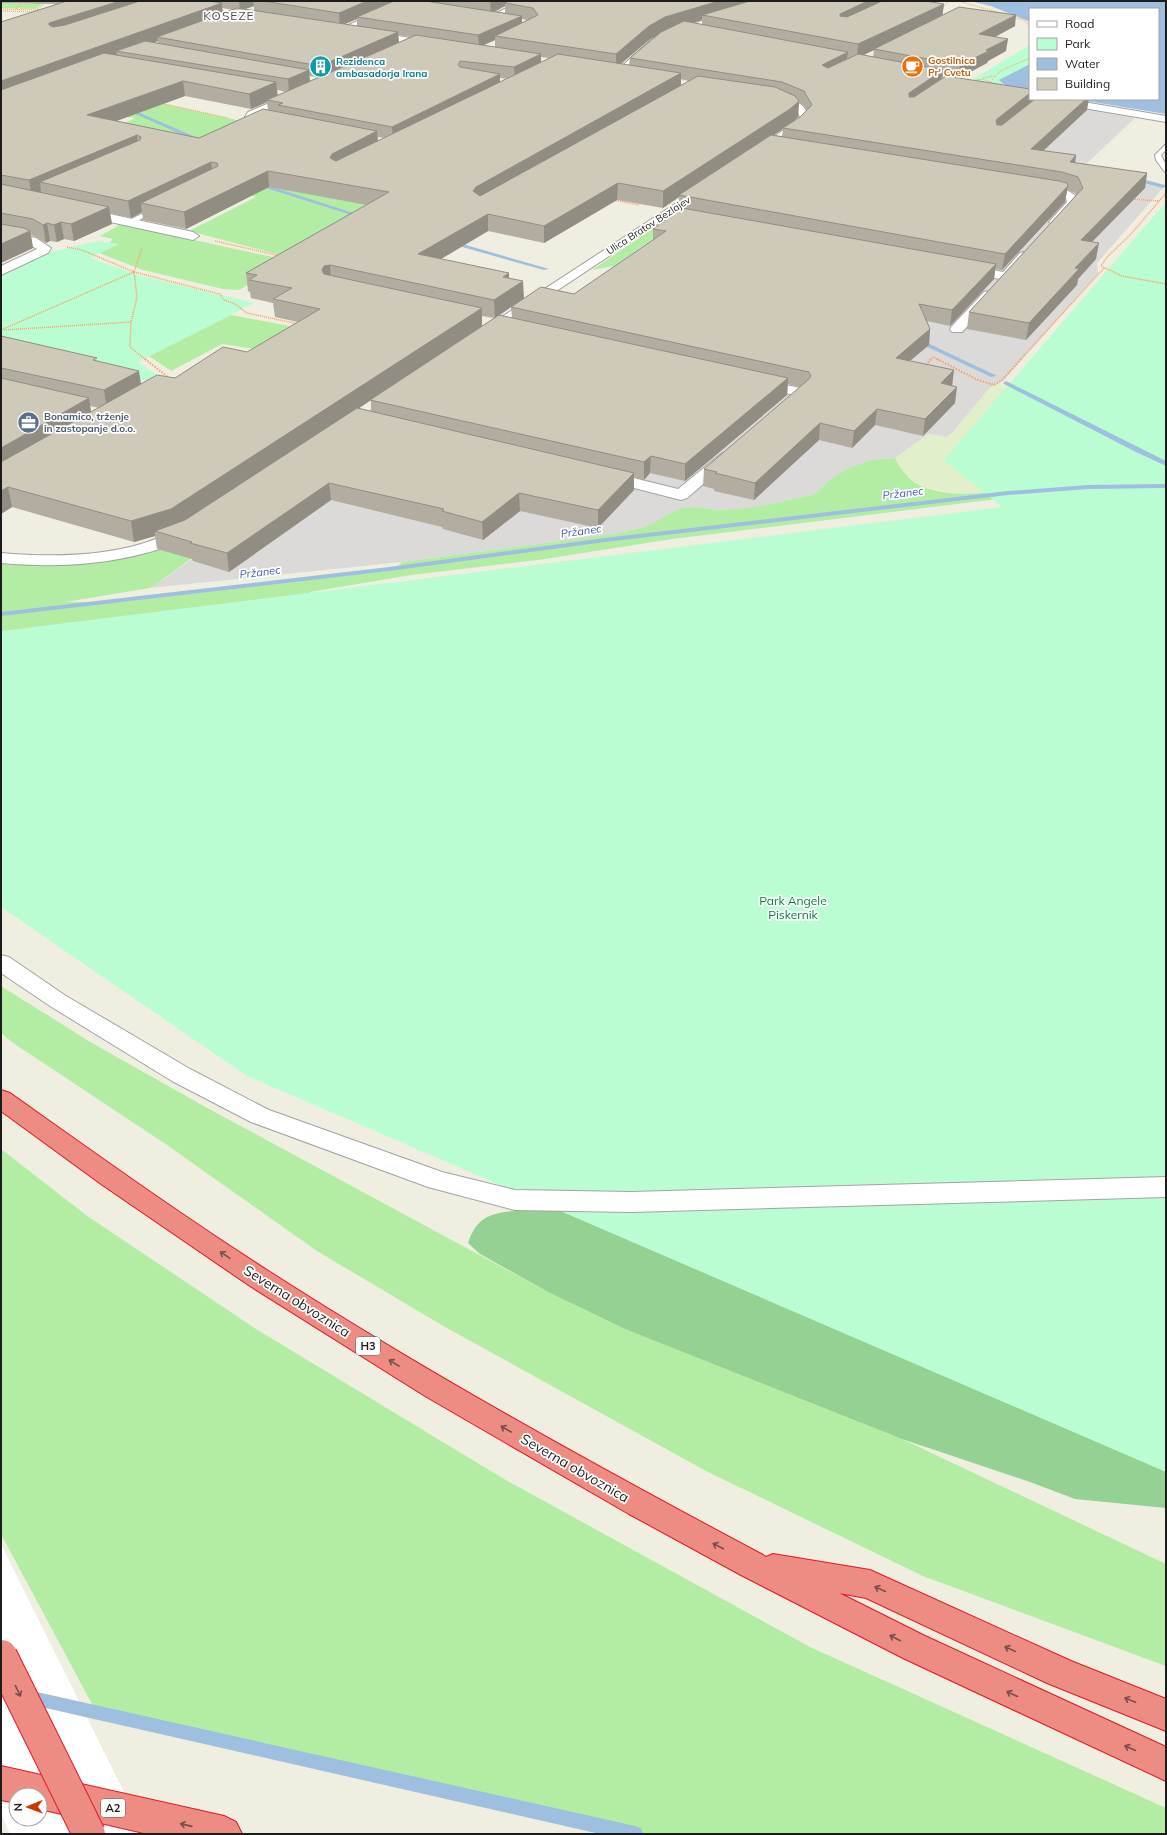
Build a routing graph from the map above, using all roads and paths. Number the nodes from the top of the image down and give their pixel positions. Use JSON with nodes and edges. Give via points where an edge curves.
{"nodes":[{"id":1,"x":48,"y":1,"type":"edge"},
{"id":2,"x":527,"y":1,"type":"edge"},
{"id":3,"x":780,"y":1,"type":"edge"},
{"id":4,"x":950,"y":1,"type":"edge"},
{"id":5,"x":958,"y":1,"type":"edge"},
{"id":6,"x":21,"y":3,"type":"dead end"},
{"id":7,"x":940,"y":8,"type":"edge"},
{"id":8,"x":15,"y":9,"type":"junction"},
{"id":9,"x":393,"y":9,"type":"edge"},
{"id":10,"x":1,"y":10,"type":"edge"},
{"id":11,"x":38,"y":10,"type":"junction"},
{"id":12,"x":42,"y":11,"type":"edge"},
{"id":13,"x":35,"y":12,"type":"junction"},
{"id":14,"x":28,"y":17,"type":"edge"},
{"id":15,"x":512,"y":21,"type":"edge"},
{"id":16,"x":1029,"y":25,"type":"edge"},
{"id":17,"x":680,"y":29,"type":"junction"},
{"id":18,"x":702,"y":33,"type":"edge"},
{"id":19,"x":415,"y":42,"type":"junction"},
{"id":20,"x":444,"y":46,"type":"edge"},
{"id":21,"x":399,"y":49,"type":"edge"},
{"id":22,"x":1029,"y":58,"type":"edge"},
{"id":23,"x":634,"y":76,"type":"edge"},
{"id":24,"x":994,"y":76,"type":"junction"},
{"id":25,"x":978,"y":78,"type":"junction"},
{"id":26,"x":992,"y":80,"type":"junction"},
{"id":27,"x":967,"y":84,"type":"edge"},
{"id":28,"x":1003,"y":87,"type":"edge"},
{"id":29,"x":305,"y":90,"type":"edge"},
{"id":30,"x":277,"y":94,"type":"edge"},
{"id":31,"x":758,"y":95,"type":"edge"},
{"id":32,"x":291,"y":96,"type":"junction"},
{"id":33,"x":1043,"y":100,"type":"edge"},
{"id":34,"x":1054,"y":100,"type":"edge"},
{"id":35,"x":154,"y":102,"type":"edge"},
{"id":36,"x":1038,"y":104,"type":"edge"},
{"id":37,"x":1166,"y":119,"type":"edge"},
{"id":38,"x":258,"y":120,"type":"junction"},
{"id":39,"x":273,"y":123,"type":"edge"},
{"id":40,"x":769,"y":144,"type":"junction"},
{"id":41,"x":1166,"y":146,"type":"edge"},
{"id":42,"x":783,"y":147,"type":"edge"},
{"id":43,"x":743,"y":162,"type":"edge"},
{"id":44,"x":1166,"y":170,"type":"edge"},
{"id":45,"x":714,"y":181,"type":"edge"},
{"id":46,"x":1029,"y":187,"type":"edge"},
{"id":47,"x":1166,"y":192,"type":"edge"},
{"id":48,"x":608,"y":199,"type":"edge"},
{"id":49,"x":1129,"y":199,"type":"edge"},
{"id":50,"x":1160,"y":201,"type":"junction"},
{"id":51,"x":640,"y":205,"type":"edge"},
{"id":52,"x":162,"y":206,"type":"edge"},
{"id":53,"x":68,"y":209,"type":"edge"},
{"id":54,"x":663,"y":214,"type":"junction"},
{"id":55,"x":678,"y":217,"type":"edge"},
{"id":56,"x":129,"y":222,"type":"junction"},
{"id":57,"x":150,"y":227,"type":"junction"},
{"id":58,"x":1048,"y":230,"type":"edge"},
{"id":59,"x":1,"y":235,"type":"edge"},
{"id":60,"x":194,"y":236,"type":"joint"},
{"id":61,"x":1033,"y":247,"type":"edge"},
{"id":62,"x":45,"y":248,"type":"junction"},
{"id":63,"x":283,"y":257,"type":"edge"},
{"id":64,"x":956,"y":267,"type":"edge"},
{"id":65,"x":1104,"y":268,"type":"junction"},
{"id":66,"x":1,"y":271,"type":"edge"},
{"id":67,"x":134,"y":272,"type":"junction"},
{"id":68,"x":1006,"y":276,"type":"junction"},
{"id":69,"x":1166,"y":284,"type":"edge"},
{"id":70,"x":131,"y":322,"type":"junction"},
{"id":71,"x":482,"y":322,"type":"dead end"},
{"id":72,"x":301,"y":325,"type":"edge"},
{"id":73,"x":497,"y":325,"type":"junction"},
{"id":74,"x":515,"y":329,"type":"edge"},
{"id":75,"x":957,"y":329,"type":"dead end"},
{"id":76,"x":1,"y":330,"type":"edge"},
{"id":77,"x":475,"y":340,"type":"edge"},
{"id":78,"x":922,"y":368,"type":"edge"},
{"id":79,"x":173,"y":380,"type":"edge"},
{"id":80,"x":748,"y":381,"type":"edge"},
{"id":81,"x":789,"y":403,"type":"edge"},
{"id":82,"x":735,"y":449,"type":"edge"},
{"id":83,"x":590,"y":473,"type":"edge"},
{"id":84,"x":192,"y":528,"type":"edge"},
{"id":85,"x":1,"y":558,"type":"edge"},
{"id":86,"x":1,"y":962,"type":"edge"},
{"id":87,"x":1,"y":1099,"type":"edge"},
{"id":88,"x":1166,"y":1187,"type":"edge"},
{"id":89,"x":752,"y":1565,"type":"junction"},
{"id":90,"x":1,"y":1656,"type":"edge"},
{"id":91,"x":1166,"y":1715,"type":"edge"},
{"id":92,"x":1166,"y":1764,"type":"edge"},
{"id":93,"x":1,"y":1783,"type":"edge"},
{"id":94,"x":89,"y":1834,"type":"edge"},
{"id":95,"x":224,"y":1834,"type":"edge"}],
"edges":[{"from":1,"to":11,"type":"path"},
{"from":2,"to":15,"type":"street","via":[[488,17]]},
{"from":3,"to":17,"type":"street"},
{"from":4,"to":7,"type":"path"},
{"from":5,"to":16,"type":"path","via":[[1023,20]]},
{"from":6,"to":8,"type":"path"},
{"from":8,"to":10,"type":"path"},
{"from":8,"to":11,"type":"path"},
{"from":9,"to":19,"type":"street","via":[[338,29]]},
{"from":10,"to":13,"type":"path"},
{"from":11,"to":13,"type":"path"},
{"from":12,"to":13,"type":"path"},
{"from":13,"to":14,"type":"path"},
{"from":17,"to":18,"type":"street"},
{"from":17,"to":23,"type":"street","via":[[653,43],[614,73]]},
{"from":19,"to":20,"type":"street"},
{"from":19,"to":21,"type":"street"},
{"from":22,"to":24,"type":"path"},
{"from":24,"to":25,"type":"path"},
{"from":24,"to":26,"type":"path"},
{"from":25,"to":26,"type":"path"},
{"from":25,"to":27,"type":"path"},
{"from":26,"to":28,"type":"path"},
{"from":29,"to":32,"type":"street"},
{"from":30,"to":32,"type":"lane"},
{"from":31,"to":40,"type":"street","via":[[790,103],[804,114],[802,122]]},
{"from":32,"to":38,"type":"street","via":[[250,117]]},
{"from":33,"to":36,"type":"lane"},
{"from":34,"to":37,"type":"street"},
{"from":35,"to":38,"type":"path","via":[[245,120]]},
{"from":38,"to":39,"type":"street"},
{"from":40,"to":42,"type":"street"},
{"from":40,"to":43,"type":"street"},
{"from":41,"to":44,"type":"lane","via":[[1158,155]]},
{"from":45,"to":54,"type":"street","name":"Ulica Bratov Bezlajev"},
{"from":46,"to":58,"type":"street","via":[[1072,196],[1073,202]]},
{"from":47,"to":50,"type":"path"},
{"from":48,"to":51,"type":"path"},
{"from":49,"to":50,"type":"path"},
{"from":50,"to":65,"type":"path","via":[[1130,235],[1103,260],[1101,266]]},
{"from":52,"to":56,"type":"lane"},
{"from":53,"to":56,"type":"street"},
{"from":54,"to":55,"type":"street"},
{"from":54,"to":73,"type":"street","name":"Ulica Bratov Bezlajev"},
{"from":56,"to":57,"type":"street"},
{"from":57,"to":60,"type":"street"},
{"from":57,"to":67,"type":"path"},
{"from":59,"to":62,"type":"street","via":[[32,242]]},
{"from":60,"to":63,"type":"path"},
{"from":61,"to":68,"type":"street"},
{"from":62,"to":66,"type":"street","via":[[38,254]]},
{"from":62,"to":67,"type":"path","via":[[68,247],[82,250]]},
{"from":64,"to":68,"type":"street"},
{"from":65,"to":69,"type":"path","via":[[1122,276]]},
{"from":65,"to":78,"type":"path","via":[[1002,380],[994,385],[978,380],[933,357]]},
{"from":67,"to":70,"type":"path","via":[[137,297]]},
{"from":67,"to":72,"type":"path","via":[[220,294],[224,300],[235,304],[247,314]]},
{"from":67,"to":76,"type":"path"},
{"from":68,"to":75,"type":"street"},
{"from":70,"to":76,"type":"path"},
{"from":70,"to":79,"type":"path","via":[[130,347]]},
{"from":71,"to":73,"type":"street"},
{"from":73,"to":74,"type":"street"},
{"from":73,"to":77,"type":"street","name":"Ulica Bratov Bezlajev"},
{"from":80,"to":81,"type":"street","via":[[801,392]]},
{"from":82,"to":83,"type":"street","via":[[681,495]]},
{"from":84,"to":85,"type":"street","via":[[166,541],[110,556],[64,560]]},
{"from":86,"to":88,"type":"street","via":[[181,1075],[260,1116],[437,1180],[515,1200],[631,1202]]},
{"from":89,"to":87,"type":"highway","name":"Severna obvoznica","number":"H3","one_way":true,"via":[[640,1505],[415,1376],[260,1279]]},
{"from":91,"to":89,"type":"highway","one_way":true,"via":[[1059,1672],[870,1584]]},
{"from":92,"to":89,"type":"highway","name":"Severna obvoznica","one_way":true,"via":[[914,1648]]},
{"from":90,"to":94,"type":"highway","one_way":true,"bridge":true},
{"from":95,"to":93,"type":"highway","number":"A2","one_way":true}]}
